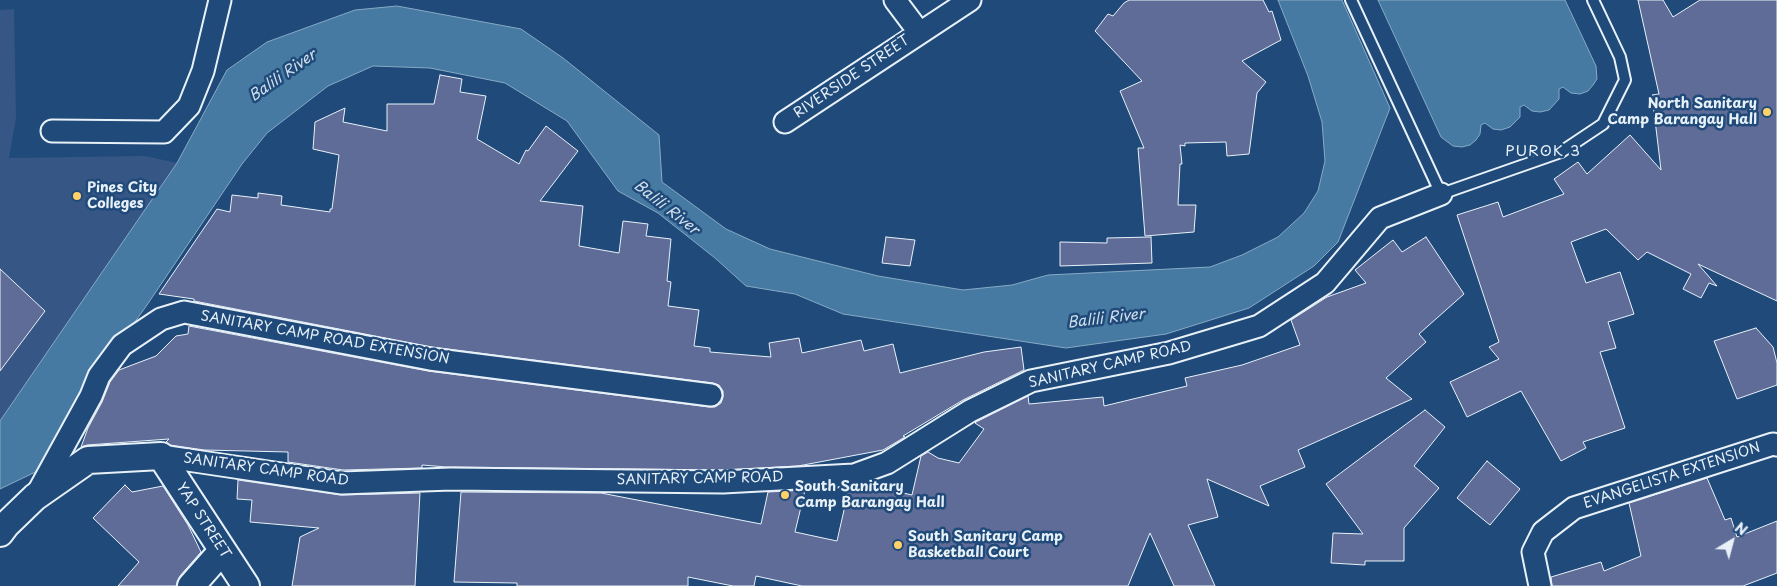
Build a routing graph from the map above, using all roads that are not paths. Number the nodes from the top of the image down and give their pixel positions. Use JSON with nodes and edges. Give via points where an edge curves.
{"nodes":[{"id":1,"x":220,"y":0,"type":"edge"},
{"id":2,"x":895,"y":0,"type":"edge"},
{"id":3,"x":970,"y":0,"type":"edge"},
{"id":4,"x":1351,"y":0,"type":"edge"},
{"id":5,"x":1593,"y":0,"type":"edge"},
{"id":6,"x":919,"y":32,"type":"junction"},
{"id":7,"x":785,"y":122,"type":"dead end"},
{"id":8,"x":52,"y":131,"type":"dead end"},
{"id":9,"x":1441,"y":194,"type":"junction"},
{"id":10,"x":712,"y":395,"type":"dead end"},
{"id":11,"x":1777,"y":445,"type":"edge"},
{"id":12,"x":161,"y":456,"type":"junction"},
{"id":13,"x":35,"y":497,"type":"junction"},
{"id":14,"x":0,"y":533,"type":"edge"},
{"id":15,"x":222,"y":551,"type":"junction"},
{"id":16,"x":191,"y":586,"type":"edge"},
{"id":17,"x":246,"y":586,"type":"edge"},
{"id":18,"x":1540,"y":586,"type":"edge"}],
"edges":[{"from":1,"to":8,"type":"street","via":[[203,71],[189,106],[164,132]]},
{"from":2,"to":6,"type":"street","name":"RIVERSIDE STREET"},
{"from":3,"to":6,"type":"street","name":"RIVERSIDE STREET"},
{"from":4,"to":9,"type":"lane"},
{"from":5,"to":9,"type":"lane","via":[[1620,58],[1625,80],[1603,124],[1561,152]]},
{"from":6,"to":7,"type":"street","name":"RIVERSIDE STREET"},
{"from":9,"to":12,"type":"street","name":"SANITARY CAMP ROAD","via":[[1380,218],[1325,283],[1259,326],[1169,353],[1031,382],[970,411],[887,463],[854,475],[723,482],[451,479],[342,483]]},
{"from":10,"to":13,"type":"street","name":"SANITARY CAMP ROAD EXTENSION","via":[[430,359],[184,312],[161,319],[116,352],[99,376]]},
{"from":11,"to":18,"type":"street","name":"EVANGELISTA EXTENSION","via":[[1574,508],[1543,532],[1533,552]]},
{"from":12,"to":13,"type":"street","name":"SANITARY CAMP ROAD","via":[[88,460]]},
{"from":12,"to":15,"type":"street","name":"YAP STREET"},
{"from":13,"to":14,"type":"street","name":"SANITARY CAMP ROAD"},
{"from":15,"to":16,"type":"street"},
{"from":15,"to":17,"type":"street","name":"YAP STREET"}]}
